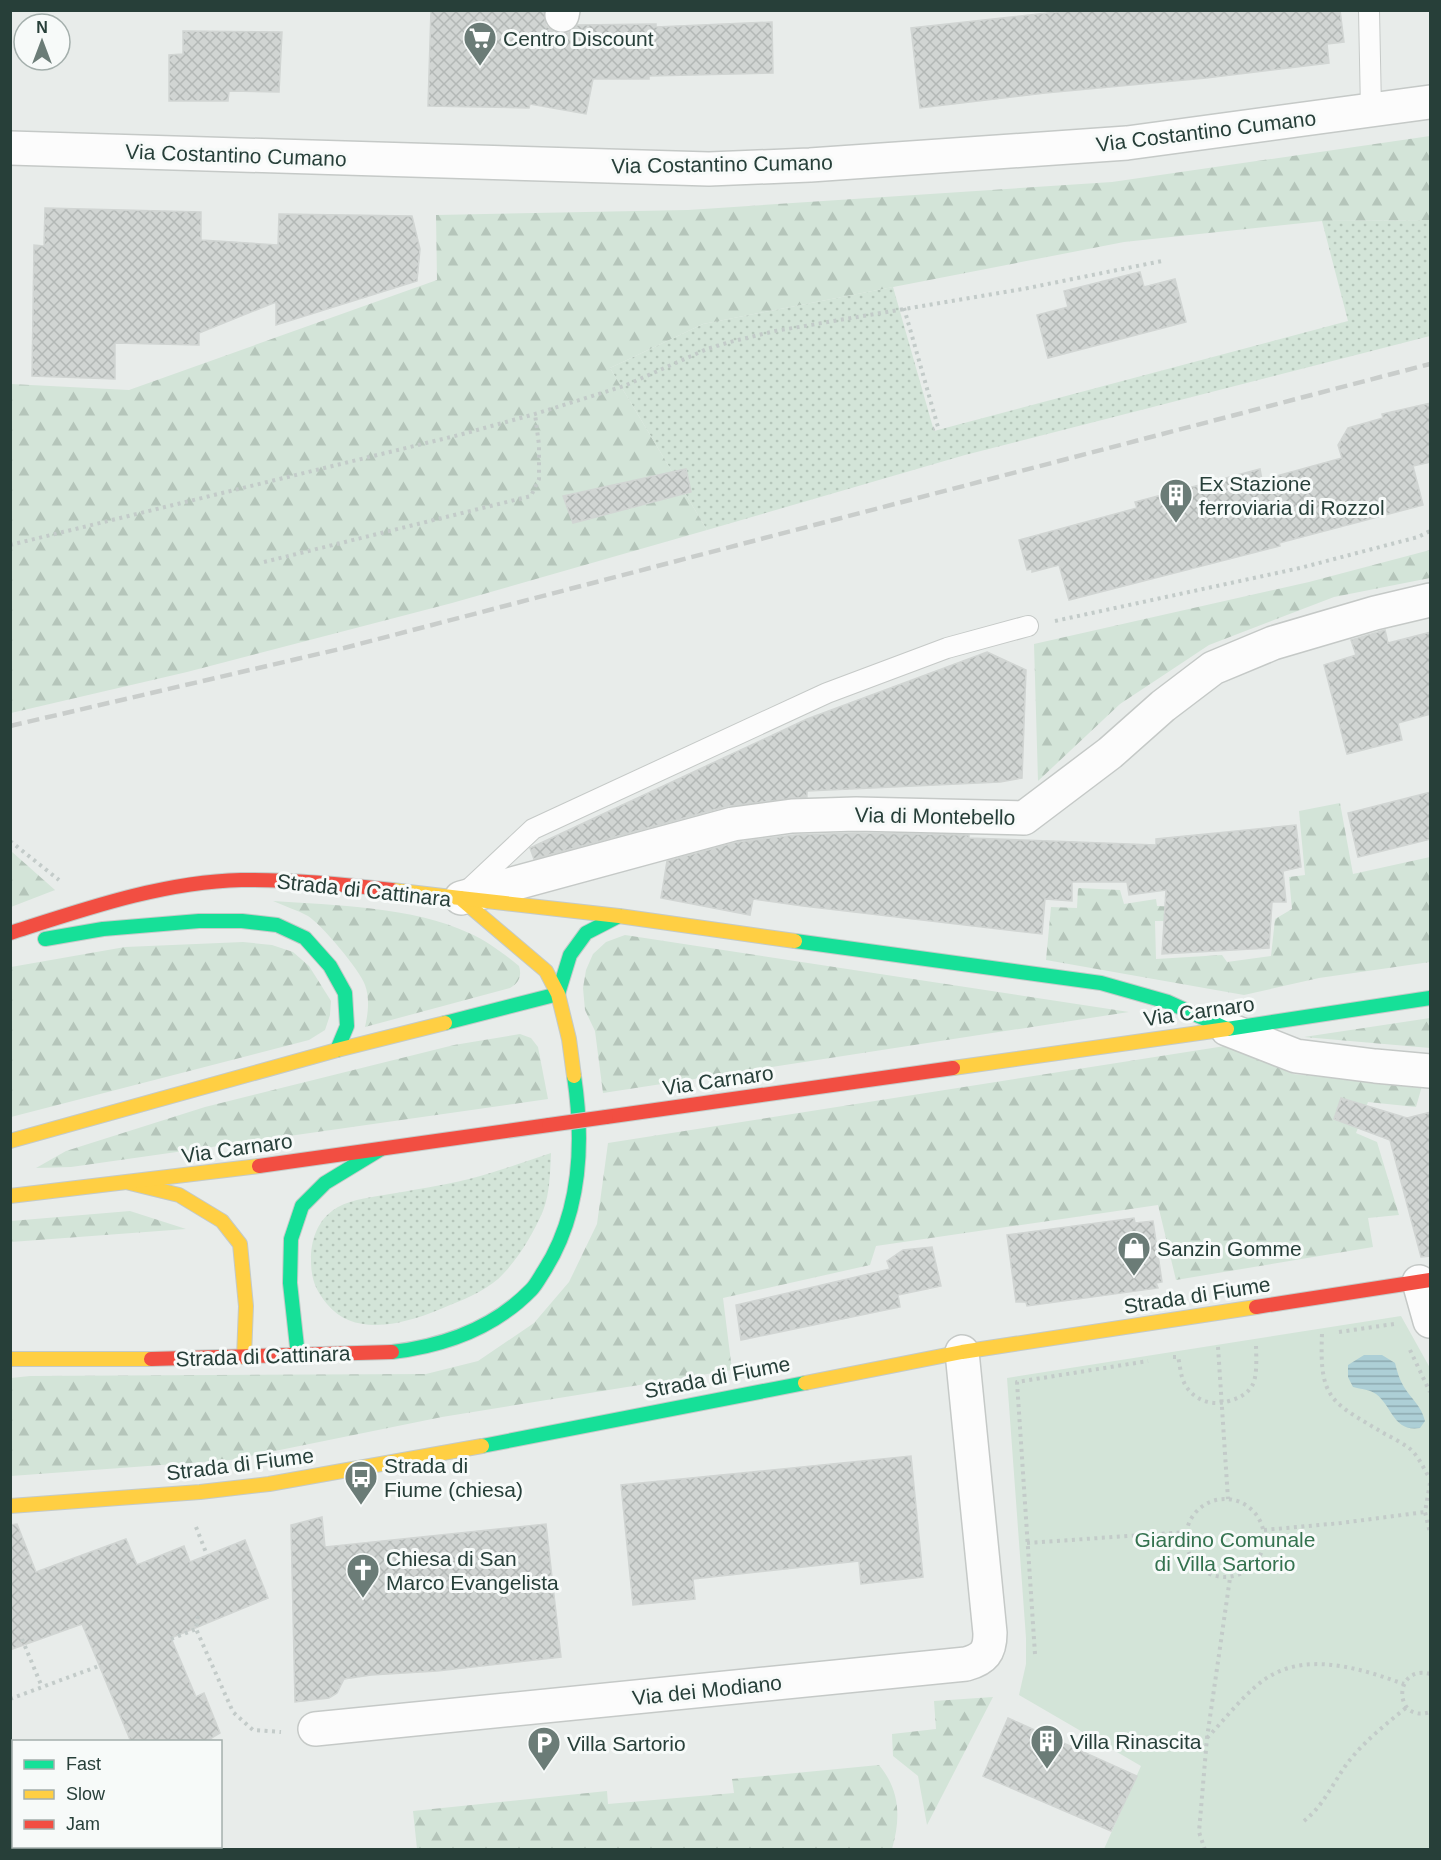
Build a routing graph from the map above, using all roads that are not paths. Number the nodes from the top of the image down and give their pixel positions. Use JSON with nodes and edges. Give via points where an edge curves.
{"nodes":[{"id":1,"x":1368,"y":10,"type":"edge"},
{"id":2,"x":1431,"y":102,"type":"edge"},
{"id":3,"x":1371,"y":110,"type":"junction"},
{"id":4,"x":10,"y":147,"type":"edge"},
{"id":5,"x":1431,"y":600,"type":"edge"},
{"id":6,"x":1028,"y":626,"type":"road end"},
{"id":7,"x":460,"y":898,"type":"junction"},
{"id":8,"x":619,"y":916,"type":"junction"},
{"id":9,"x":10,"y":933,"type":"edge"},
{"id":10,"x":10,"y":944,"type":"edge"},
{"id":11,"x":558,"y":994,"type":"junction"},
{"id":12,"x":1431,"y":998,"type":"edge"},
{"id":13,"x":1227,"y":1029,"type":"junction"},
{"id":14,"x":337,"y":1050,"type":"junction"},
{"id":15,"x":1431,"y":1071,"type":"edge"},
{"id":16,"x":10,"y":1141,"type":"edge"},
{"id":17,"x":381,"y":1149,"type":"junction"},
{"id":18,"x":130,"y":1183,"type":"junction"},
{"id":19,"x":10,"y":1196,"type":"edge"},
{"id":20,"x":1425,"y":1281,"type":"edge"},
{"id":21,"x":1431,"y":1321,"type":"edge"},
{"id":22,"x":962,"y":1352,"type":"junction"},
{"id":23,"x":298,"y":1356,"type":"junction"},
{"id":24,"x":244,"y":1357,"type":"junction"},
{"id":25,"x":10,"y":1359,"type":"edge"},
{"id":26,"x":10,"y":1506,"type":"edge"},
{"id":27,"x":315,"y":1729,"type":"road end"}],
"edges":[{"from":1,"to":3,"type":"lane"},
{"from":2,"to":3,"type":"street","name":"Via Costantino Cumano"},
{"from":3,"to":4,"type":"street","name":"Via Costantino Cumano","via":[[1127,143],[720,169]]},
{"from":5,"to":7,"type":"street","name":"Via di Montebello","via":[[1273,643],[1213,668],[1024,818],[856,814],[792,816],[733,824]]},
{"from":6,"to":7,"type":"lane","via":[[947,648],[827,693],[533,829]]},
{"from":7,"to":8,"type":"street"},
{"from":7,"to":9,"type":"street","name":"Strada di Cattinara","via":[[324,882],[240,880],[163,889],[93,906]]},
{"from":7,"to":11,"type":"street","name":"Strada di Cattinara","via":[[546,971]]},
{"from":8,"to":11,"type":"street","via":[[586,933],[570,955]]},
{"from":8,"to":13,"type":"street","via":[[1101,983],[1168,1002]]},
{"from":10,"to":14,"type":"street","via":[[103,929],[199,921],[277,925],[305,938],[330,966],[345,993],[347,1026]]},
{"from":11,"to":14,"type":"street"},
{"from":11,"to":23,"type":"street","name":"Strada di Cattinara","via":[[576,1088],[579,1155],[569,1216],[556,1252],[532,1289],[500,1316],[465,1335],[431,1346],[393,1352]]},
{"from":12,"to":13,"type":"street","name":"Via Carnaro"},
{"from":13,"to":15,"type":"street","via":[[1296,1056]]},
{"from":13,"to":17,"type":"street","name":"Via Carnaro","bridge":true},
{"from":14,"to":16,"type":"street"},
{"from":17,"to":18,"type":"street","name":"Via Carnaro"},
{"from":17,"to":23,"type":"street","via":[[325,1183],[302,1206],[291,1239],[290,1283]]},
{"from":18,"to":19,"type":"street","name":"Via Carnaro"},
{"from":18,"to":24,"type":"street","via":[[179,1195],[222,1221],[240,1244],[246,1306]]},
{"from":20,"to":21,"type":"street"},
{"from":20,"to":22,"type":"street","name":"Strada di Fiume"},
{"from":22,"to":26,"type":"street","name":"Strada di Fiume","via":[[269,1484]]},
{"from":22,"to":27,"type":"street","name":"Via dei Modiano","via":[[990,1634],[990,1646],[977,1661]]},
{"from":23,"to":24,"type":"street","name":"Strada di Cattinara"},
{"from":24,"to":25,"type":"street","name":"Strada di Cattinara"}]}
